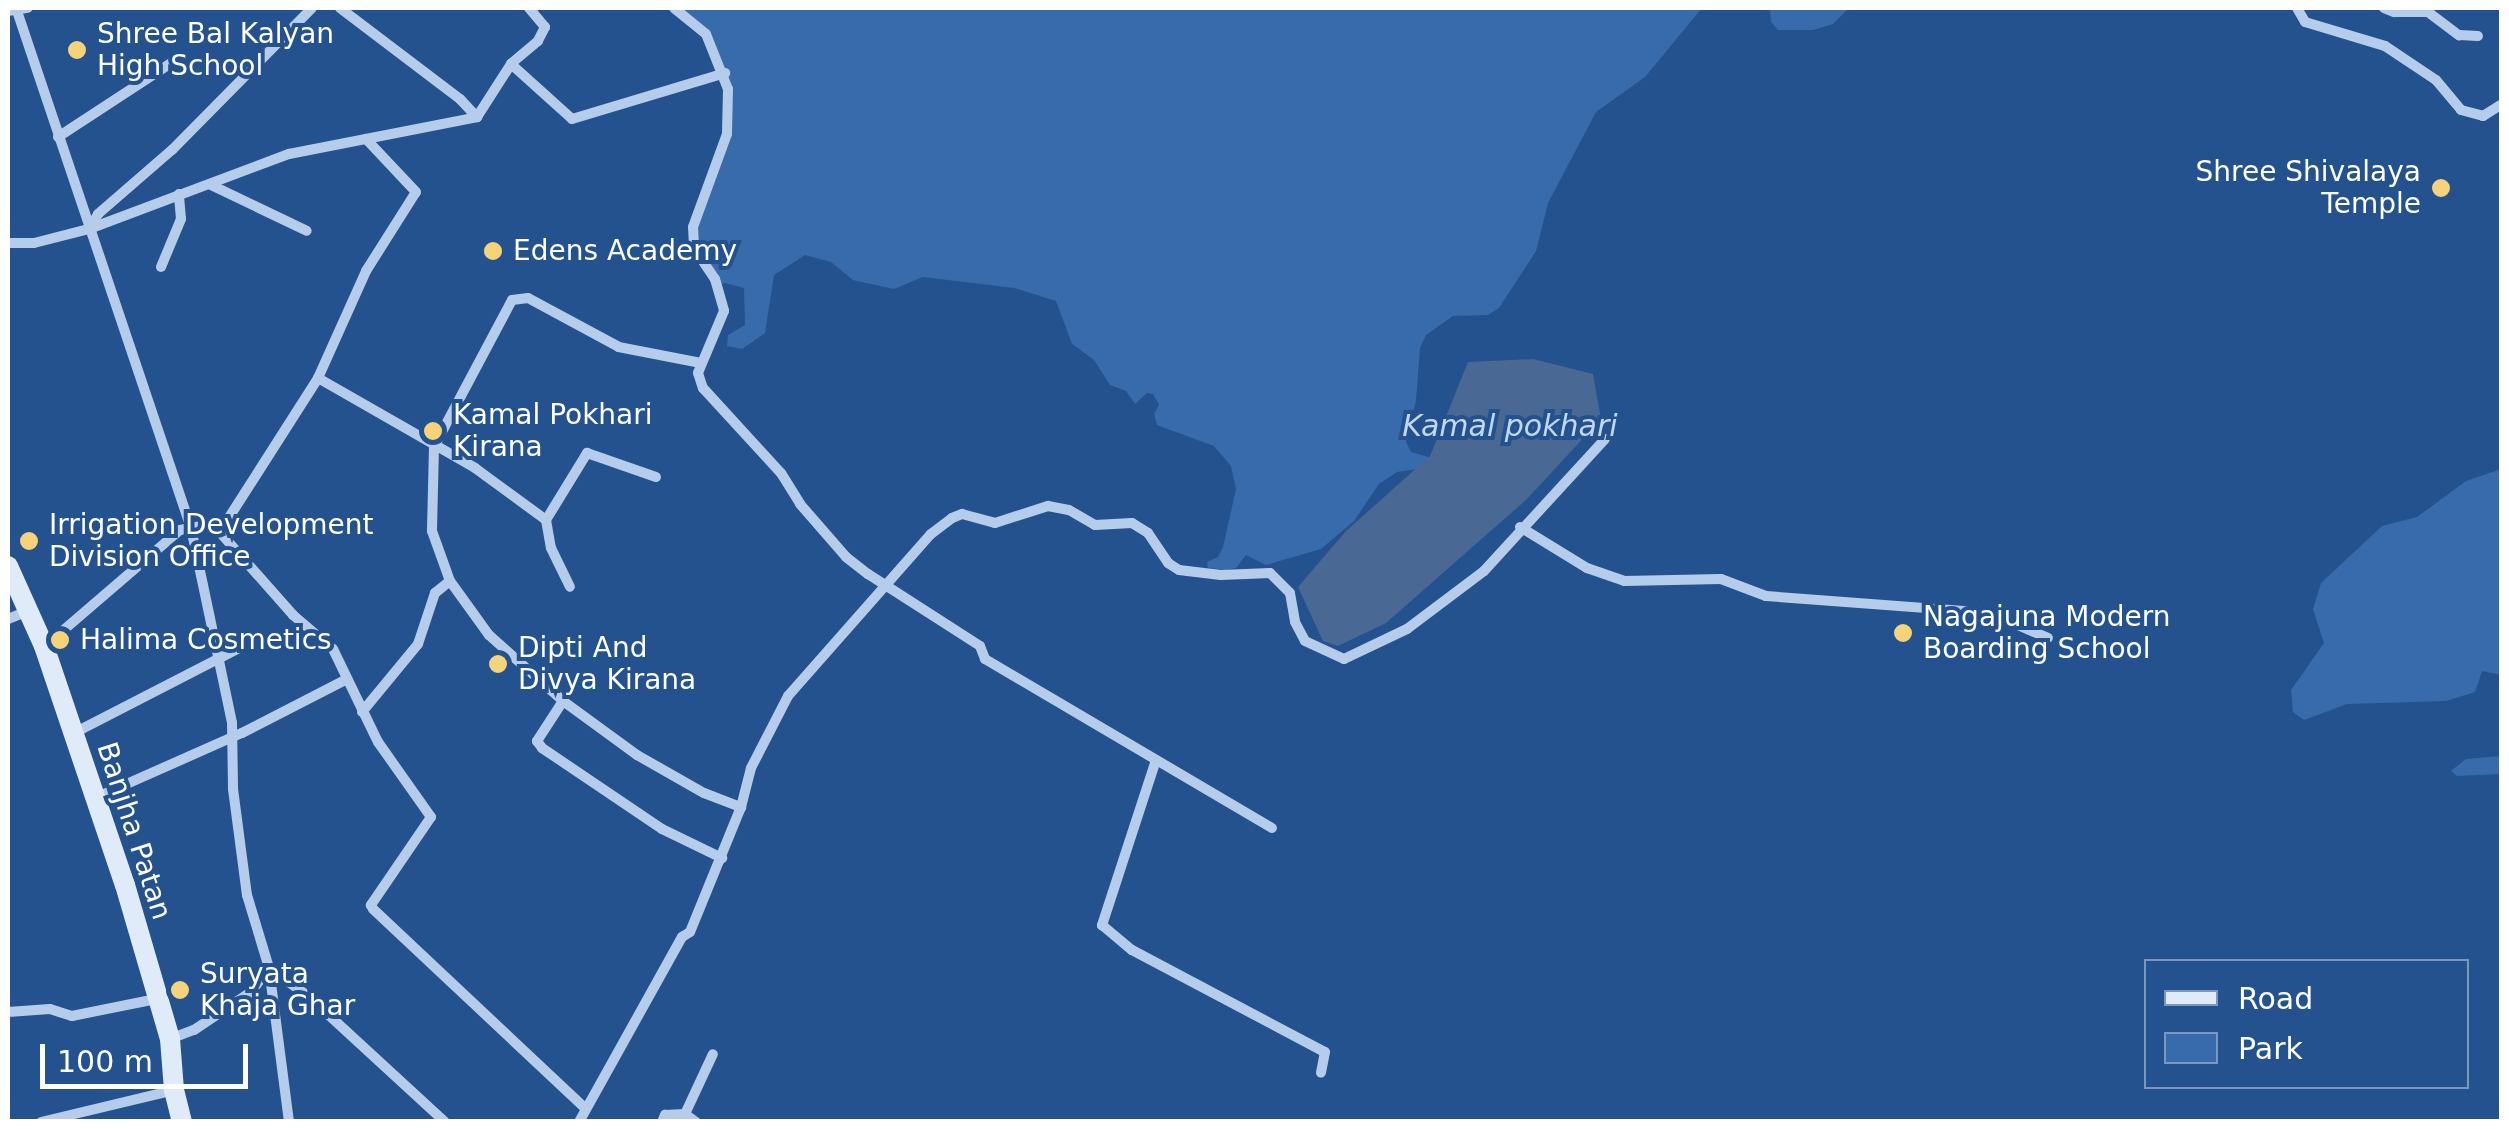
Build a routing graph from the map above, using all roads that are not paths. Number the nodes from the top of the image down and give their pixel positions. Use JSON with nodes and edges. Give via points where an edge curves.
{"nodes":[{"id":1,"x":312,"y":8,"type":"edge"},
{"id":2,"x":340,"y":8,"type":"edge"},
{"id":3,"x":529,"y":8,"type":"edge"},
{"id":4,"x":674,"y":8,"type":"edge"},
{"id":5,"x":2296,"y":8,"type":"edge"},
{"id":6,"x":2384,"y":8,"type":"edge"},
{"id":7,"x":18,"y":10,"type":"edge"},
{"id":8,"x":2478,"y":36,"type":"dead end"},
{"id":9,"x":177,"y":59,"type":"dead end"},
{"id":10,"x":511,"y":64,"type":"junction"},
{"id":11,"x":725,"y":73,"type":"junction"},
{"id":12,"x":2502,"y":104,"type":"edge"},
{"id":13,"x":477,"y":118,"type":"junction"},
{"id":14,"x":58,"y":137,"type":"junction"},
{"id":15,"x":366,"y":139,"type":"junction"},
{"id":16,"x":210,"y":185,"type":"junction"},
{"id":17,"x":179,"y":194,"type":"junction"},
{"id":18,"x":89,"y":229,"type":"junction"},
{"id":19,"x":307,"y":231,"type":"dead end"},
{"id":20,"x":8,"y":243,"type":"edge"},
{"id":21,"x":161,"y":267,"type":"dead end"},
{"id":22,"x":701,"y":363,"type":"junction"},
{"id":23,"x":318,"y":378,"type":"junction"},
{"id":24,"x":1605,"y":439,"type":"dead end"},
{"id":25,"x":434,"y":447,"type":"junction"},
{"id":26,"x":656,"y":476,"type":"dead end"},
{"id":27,"x":546,"y":520,"type":"junction"},
{"id":28,"x":1520,"y":527,"type":"junction"},
{"id":29,"x":191,"y":528,"type":"junction"},
{"id":30,"x":217,"y":530,"type":"junction"},
{"id":31,"x":8,"y":566,"type":"edge"},
{"id":32,"x":450,"y":581,"type":"junction"},
{"id":33,"x":886,"y":584,"type":"junction"},
{"id":34,"x":570,"y":587,"type":"dead end"},
{"id":35,"x":28,"y":610,"type":"junction"},
{"id":36,"x":8,"y":619,"type":"edge"},
{"id":37,"x":261,"y":636,"type":"dead end"},
{"id":38,"x":2048,"y":638,"type":"dead end"},
{"id":39,"x":44,"y":646,"type":"junction"},
{"id":40,"x":216,"y":658,"type":"junction"},
{"id":41,"x":345,"y":680,"type":"junction"},
{"id":42,"x":563,"y":701,"type":"junction"},
{"id":43,"x":362,"y":712,"type":"junction"},
{"id":44,"x":74,"y":733,"type":"junction"},
{"id":45,"x":232,"y":738,"type":"junction"},
{"id":46,"x":1156,"y":760,"type":"junction"},
{"id":47,"x":96,"y":798,"type":"junction"},
{"id":48,"x":741,"y":808,"type":"junction"},
{"id":49,"x":1272,"y":828,"type":"dead end"},
{"id":50,"x":722,"y":858,"type":"junction"},
{"id":51,"x":270,"y":968,"type":"junction"},
{"id":52,"x":156,"y":999,"type":"junction"},
{"id":53,"x":8,"y":1012,"type":"edge"},
{"id":54,"x":170,"y":1038,"type":"junction"},
{"id":55,"x":713,"y":1054,"type":"dead end"},
{"id":56,"x":1320,"y":1073,"type":"dead end"},
{"id":57,"x":174,"y":1090,"type":"junction"},
{"id":58,"x":586,"y":1109,"type":"junction"},
{"id":59,"x":685,"y":1114,"type":"junction"},
{"id":60,"x":41,"y":1122,"type":"edge"},
{"id":61,"x":182,"y":1122,"type":"edge"},
{"id":62,"x":289,"y":1122,"type":"edge"},
{"id":63,"x":445,"y":1122,"type":"edge"},
{"id":64,"x":579,"y":1122,"type":"edge"},
{"id":65,"x":662,"y":1122,"type":"edge"},
{"id":66,"x":696,"y":1122,"type":"edge"}],
"edges":[{"from":1,"to":18,"type":"street"},
{"from":2,"to":13,"type":"street"},
{"from":3,"to":10,"type":"street","via":[[545,27]]},
{"from":4,"to":11,"type":"street","via":[[706,34]]},
{"from":5,"to":12,"type":"street","via":[[2305,22],[2385,46],[2436,80],[2461,110],[2483,116]]},
{"from":6,"to":8,"type":"street","via":[[2428,12],[2458,35]]},
{"from":7,"to":14,"type":"street"},
{"from":9,"to":14,"type":"street"},
{"from":10,"to":11,"type":"street","via":[[572,119]]},
{"from":10,"to":13,"type":"street"},
{"from":11,"to":22,"type":"street","via":[[726,134],[693,226],[694,248],[724,311]]},
{"from":13,"to":15,"type":"street"},
{"from":14,"to":18,"type":"street"},
{"from":15,"to":16,"type":"street","via":[[289,154]]},
{"from":15,"to":23,"type":"street","via":[[416,192],[366,271]]},
{"from":16,"to":17,"type":"street"},
{"from":16,"to":19,"type":"street"},
{"from":17,"to":18,"type":"street"},
{"from":17,"to":21,"type":"street","via":[[181,219]]},
{"from":18,"to":20,"type":"street"},
{"from":18,"to":29,"type":"street"},
{"from":22,"to":25,"type":"street","via":[[619,347],[520,297],[502,316]]},
{"from":22,"to":33,"type":"street","via":[[699,379],[710,398],[781,473],[846,557]]},
{"from":23,"to":25,"type":"street"},
{"from":23,"to":30,"type":"street"},
{"from":24,"to":28,"type":"street"},
{"from":25,"to":27,"type":"street"},
{"from":25,"to":32,"type":"street","via":[[432,531]]},
{"from":26,"to":27,"type":"street","via":[[587,452]]},
{"from":27,"to":34,"type":"street"},
{"from":28,"to":33,"type":"street","via":[[1484,571],[1438,608],[1387,642],[1344,659],[1304,641],[1290,592],[1270,573],[1180,570],[1137,525],[1095,525],[1048,506],[995,523],[962,514],[952,518]]},
{"from":28,"to":38,"type":"street","via":[[1588,568],[1624,581],[1721,578],[1766,596],[1990,613]]},
{"from":29,"to":30,"type":"street"},
{"from":29,"to":39,"type":"street","via":[[180,530]]},
{"from":29,"to":40,"type":"street"},
{"from":30,"to":41,"type":"street","via":[[333,649]]},
{"from":31,"to":35,"type":"main road","name":"Banjha Patan"},
{"from":32,"to":42,"type":"street","via":[[489,635]]},
{"from":32,"to":43,"type":"street","via":[[435,593],[418,644]]},
{"from":33,"to":46,"type":"street","via":[[980,646],[985,660]]},
{"from":33,"to":48,"type":"street","via":[[788,696],[751,768]]},
{"from":35,"to":36,"type":"street"},
{"from":35,"to":39,"type":"main road","name":"Banjha Patan"},
{"from":37,"to":40,"type":"street"},
{"from":39,"to":44,"type":"main road","name":"Banjha Patan"},
{"from":40,"to":44,"type":"street"},
{"from":40,"to":45,"type":"street"},
{"from":41,"to":43,"type":"street"},
{"from":41,"to":45,"type":"street"},
{"from":42,"to":48,"type":"street","via":[[638,755]]},
{"from":42,"to":50,"type":"street","via":[[538,741],[542,748],[643,818]]},
{"from":43,"to":58,"type":"street","via":[[431,817],[370,905]]},
{"from":44,"to":47,"type":"main road","name":"Banjha Patan"},
{"from":45,"to":47,"type":"street"},
{"from":45,"to":51,"type":"street","via":[[247,895]]},
{"from":46,"to":49,"type":"street"},
{"from":46,"to":56,"type":"street","via":[[1102,925],[1324,1052]]},
{"from":47,"to":52,"type":"main road","name":"Banjha Patan"},
{"from":48,"to":50,"type":"street"},
{"from":50,"to":58,"type":"street","via":[[690,932]]},
{"from":51,"to":54,"type":"street","via":[[251,992]]},
{"from":51,"to":62,"type":"street"},
{"from":51,"to":63,"type":"street"},
{"from":52,"to":53,"type":"street","via":[[72,1016],[50,1009]]},
{"from":52,"to":54,"type":"main road","name":"Banjha Patan"},
{"from":54,"to":57,"type":"main road","name":"Banjha Patan"},
{"from":55,"to":59,"type":"street"},
{"from":57,"to":60,"type":"street"},
{"from":57,"to":61,"type":"main road","name":"Banjha Patan"},
{"from":58,"to":64,"type":"street"},
{"from":59,"to":65,"type":"street","via":[[666,1115]]},
{"from":59,"to":66,"type":"street"}]}
